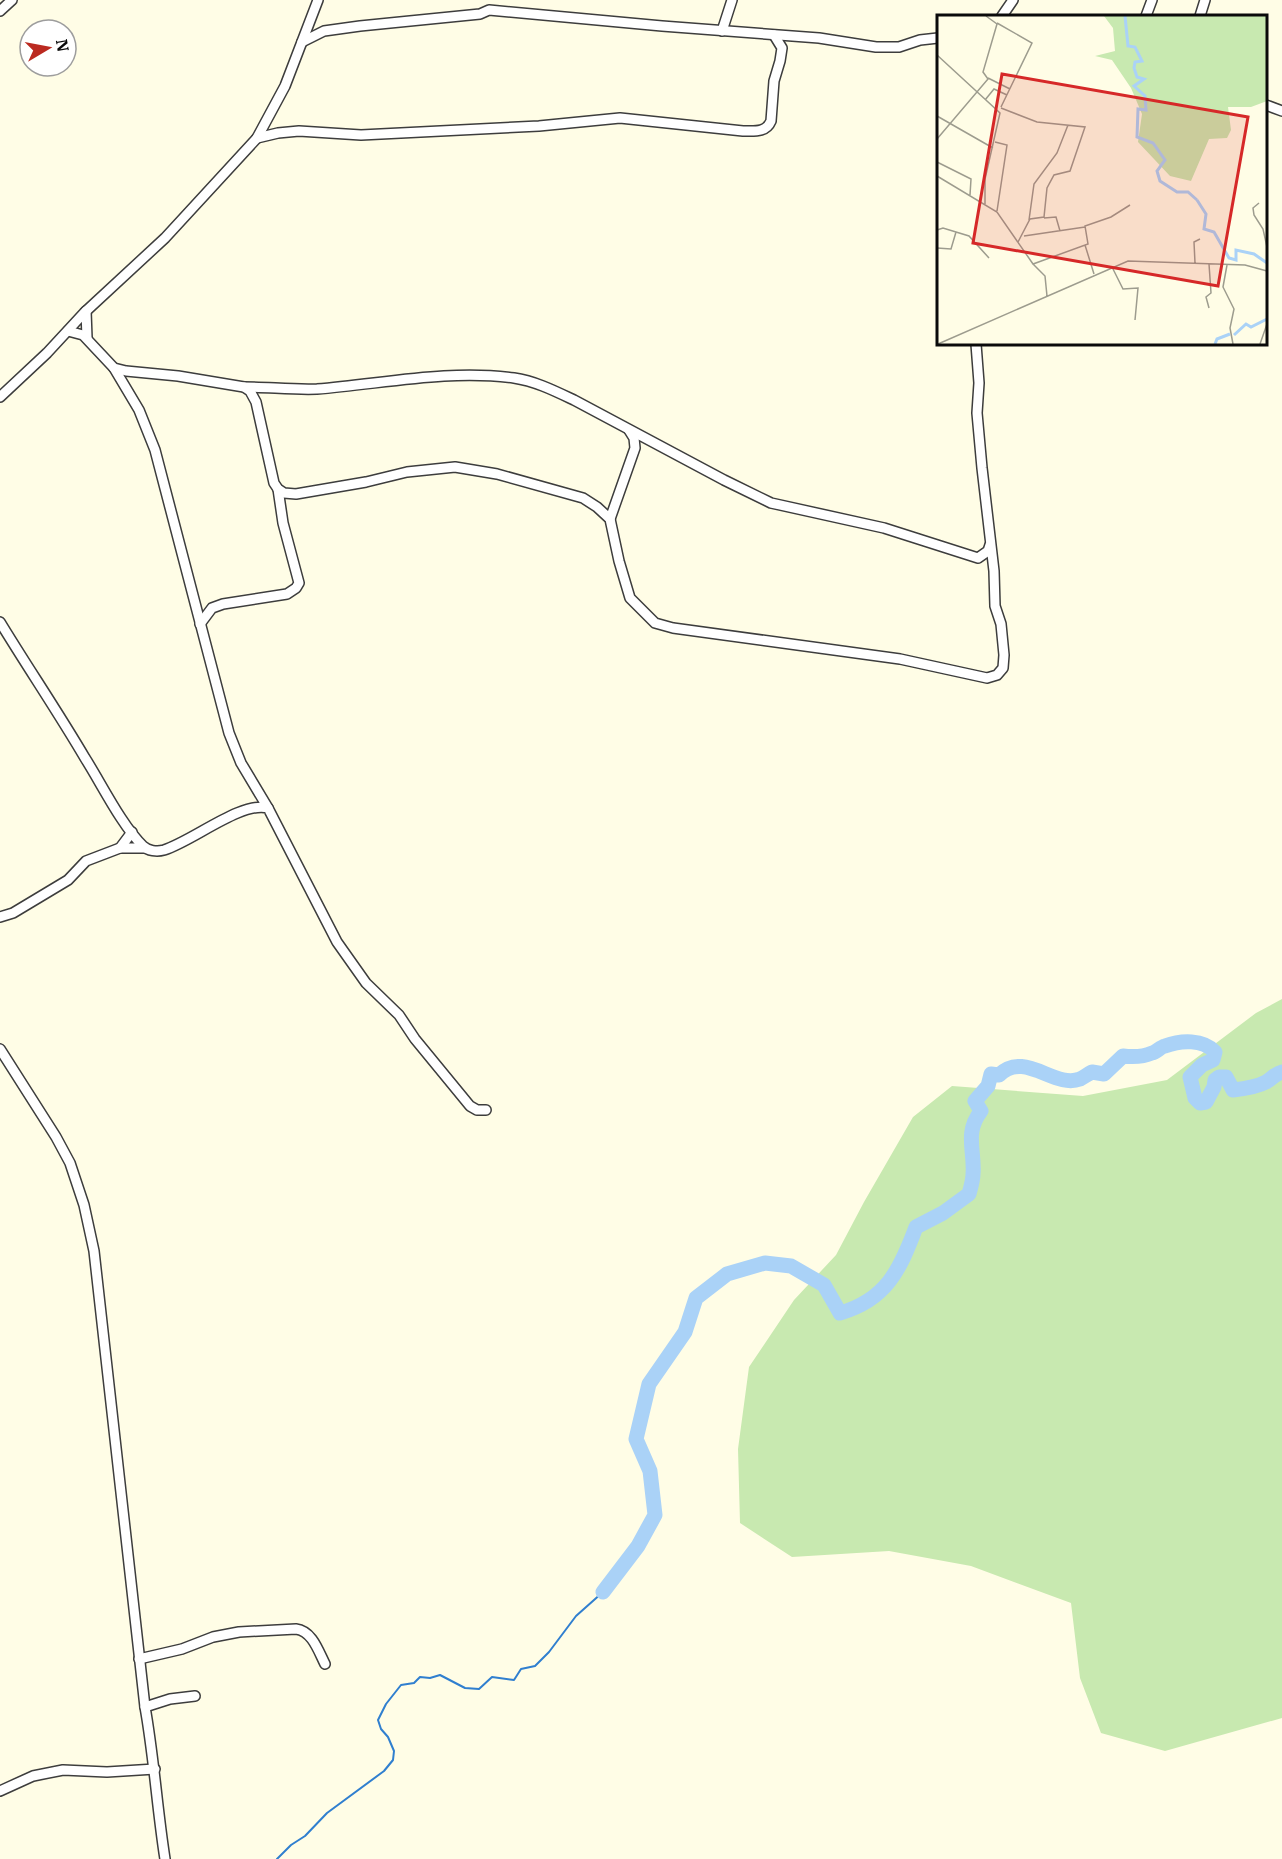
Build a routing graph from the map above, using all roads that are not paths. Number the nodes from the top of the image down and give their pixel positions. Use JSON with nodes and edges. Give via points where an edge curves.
{"nodes":[{"id":1,"x":12,"y":0,"type":"edge"},
{"id":2,"x":318,"y":0,"type":"edge"},
{"id":3,"x":732,"y":0,"type":"edge"},
{"id":4,"x":1012,"y":0,"type":"edge"},
{"id":5,"x":1152,"y":0,"type":"edge"},
{"id":6,"x":1205,"y":0,"type":"edge"},
{"id":7,"x":0,"y":11,"type":"edge"},
{"id":8,"x":1003,"y":15,"type":"edge"},
{"id":9,"x":1146,"y":15,"type":"edge"},
{"id":10,"x":1200,"y":15,"type":"edge"},
{"id":11,"x":722,"y":31,"type":"junction"},
{"id":12,"x":774,"y":35,"type":"junction"},
{"id":13,"x":937,"y":38,"type":"edge"},
{"id":14,"x":302,"y":42,"type":"junction"},
{"id":15,"x":1267,"y":105,"type":"edge"},
{"id":16,"x":1282,"y":111,"type":"edge"},
{"id":17,"x":257,"y":138,"type":"junction"},
{"id":18,"x":86,"y":311,"type":"junction"},
{"id":19,"x":68,"y":331,"type":"junction"},
{"id":20,"x":87,"y":338,"type":"junction"},
{"id":21,"x":976,"y":345,"type":"edge"},
{"id":22,"x":114,"y":368,"type":"junction"},
{"id":23,"x":243,"y":387,"type":"junction"},
{"id":24,"x":0,"y":397,"type":"edge"},
{"id":25,"x":629,"y":430,"type":"junction"},
{"id":26,"x":278,"y":489,"type":"junction"},
{"id":27,"x":296,"y":494,"type":"junction"},
{"id":28,"x":279,"y":505,"type":"junction"},
{"id":29,"x":610,"y":519,"type":"junction"},
{"id":30,"x":991,"y":543,"type":"junction"},
{"id":31,"x":196,"y":603,"type":"junction"},
{"id":32,"x":212,"y":608,"type":"junction"},
{"id":33,"x":0,"y":622,"type":"edge"},
{"id":34,"x":200,"y":624,"type":"junction"},
{"id":35,"x":258,"y":790,"type":"junction"},
{"id":36,"x":268,"y":808,"type":"junction"},
{"id":37,"x":247,"y":809,"type":"junction"},
{"id":38,"x":132,"y":832,"type":"junction"},
{"id":39,"x":120,"y":848,"type":"junction"},
{"id":40,"x":144,"y":848,"type":"junction"},
{"id":41,"x":0,"y":917,"type":"edge"},
{"id":42,"x":2,"y":1056,"type":"edge"},
{"id":43,"x":486,"y":1110,"type":"dead end"},
{"id":44,"x":140,"y":1659,"type":"junction"},
{"id":45,"x":325,"y":1664,"type":"dead end"},
{"id":46,"x":195,"y":1696,"type":"dead end"},
{"id":47,"x":145,"y":1707,"type":"junction"},
{"id":48,"x":155,"y":1769,"type":"junction"},
{"id":49,"x":0,"y":1791,"type":"edge"},
{"id":50,"x":165,"y":1859,"type":"edge"}],
"edges":[{"from":1,"to":7,"type":"street"},
{"from":2,"to":14,"type":"street"},
{"from":3,"to":11,"type":"street"},
{"from":4,"to":8,"type":"street"},
{"from":5,"to":9,"type":"street"},
{"from":6,"to":10,"type":"street"},
{"from":11,"to":12,"type":"street"},
{"from":11,"to":14,"type":"street","via":[[489,10],[324,31]]},
{"from":12,"to":13,"type":"street","via":[[876,47],[899,47]]},
{"from":12,"to":17,"type":"street","via":[[782,48],[771,121],[761,131],[620,118],[360,135],[299,131]]},
{"from":14,"to":17,"type":"street","via":[[285,86]]},
{"from":15,"to":16,"type":"street"},
{"from":17,"to":18,"type":"street","via":[[165,238]]},
{"from":18,"to":19,"type":"street"},
{"from":18,"to":20,"type":"street"},
{"from":19,"to":20,"type":"street"},
{"from":19,"to":24,"type":"street"},
{"from":20,"to":22,"type":"street"},
{"from":21,"to":30,"type":"street","via":[[977,413]]},
{"from":22,"to":23,"type":"street"},
{"from":22,"to":31,"type":"street","via":[[139,410],[155,450]]},
{"from":23,"to":25,"type":"street","via":[[316,389],[436,377],[516,378],[550,389]]},
{"from":23,"to":26,"type":"street","via":[[256,402]]},
{"from":25,"to":29,"type":"street","via":[[635,448]]},
{"from":25,"to":30,"type":"street","via":[[771,503],[884,528],[978,558]]},
{"from":26,"to":27,"type":"street"},
{"from":26,"to":28,"type":"street"},
{"from":27,"to":28,"type":"street"},
{"from":27,"to":29,"type":"street","via":[[407,472],[455,467],[497,474],[583,498]]},
{"from":28,"to":32,"type":"street","via":[[299,583],[296,588],[287,594]]},
{"from":29,"to":30,"type":"street","via":[[630,598],[655,623],[900,659],[987,678],[1003,668],[1004,655],[1001,624],[994,606]]},
{"from":31,"to":32,"type":"street"},
{"from":31,"to":34,"type":"street"},
{"from":32,"to":34,"type":"street"},
{"from":33,"to":38,"type":"street"},
{"from":34,"to":35,"type":"street","via":[[230,733],[241,763]]},
{"from":35,"to":36,"type":"street"},
{"from":35,"to":37,"type":"street"},
{"from":36,"to":37,"type":"street"},
{"from":36,"to":43,"type":"street","via":[[337,942],[366,983],[399,1016],[470,1106]]},
{"from":37,"to":40,"type":"street","via":[[163,851]]},
{"from":38,"to":39,"type":"street"},
{"from":38,"to":40,"type":"street"},
{"from":39,"to":40,"type":"street"},
{"from":39,"to":41,"type":"street","via":[[86,861],[68,880]]},
{"from":42,"to":44,"type":"street","via":[[56,1137],[70,1163],[84,1205],[94,1251]]},
{"from":44,"to":45,"type":"street","via":[[213,1637],[296,1629],[309,1635]]},
{"from":44,"to":47,"type":"street"},
{"from":46,"to":47,"type":"street"},
{"from":47,"to":48,"type":"street"},
{"from":48,"to":49,"type":"street","via":[[63,1770],[33,1776]]},
{"from":48,"to":50,"type":"street"}]}
